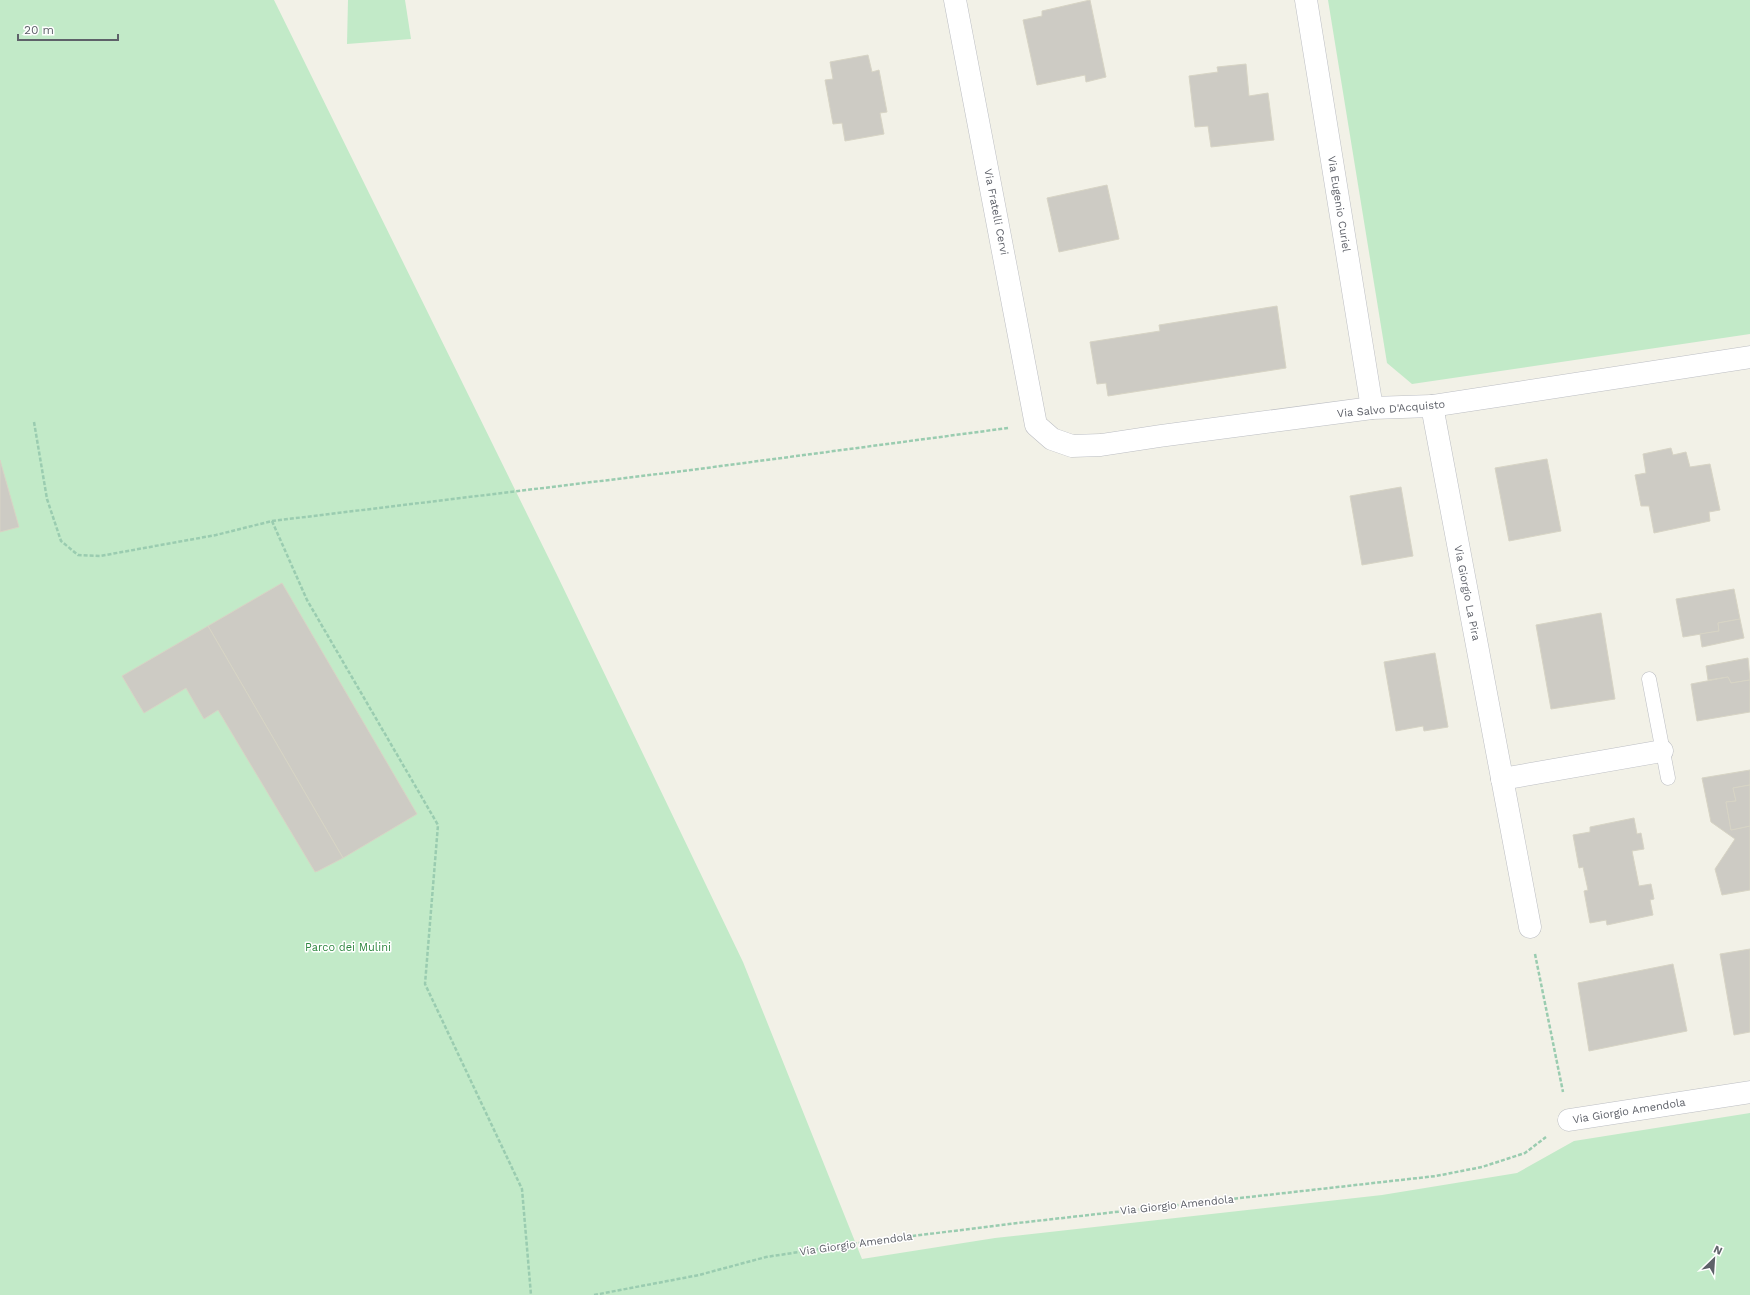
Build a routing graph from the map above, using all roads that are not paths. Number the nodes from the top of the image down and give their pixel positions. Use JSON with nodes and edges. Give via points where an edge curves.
{"nodes":[{"id":1,"x":955,"y":0,"type":"edge"},
{"id":2,"x":1306,"y":0,"type":"edge"},
{"id":3,"x":1750,"y":357,"type":"edge"},
{"id":4,"x":1432,"y":406,"type":"junction"},
{"id":5,"x":1372,"y":408,"type":"junction"},
{"id":6,"x":1036,"y":425,"type":"joint"},
{"id":7,"x":1649,"y":679,"type":"dead end"},
{"id":8,"x":1662,"y":751,"type":"junction"},
{"id":9,"x":1668,"y":778,"type":"dead end"},
{"id":10,"x":1502,"y":779,"type":"junction"},
{"id":11,"x":1530,"y":927,"type":"road end"},
{"id":12,"x":1750,"y":1092,"type":"edge"},
{"id":13,"x":1569,"y":1120,"type":"road end"}],
"edges":[{"from":1,"to":6,"type":"street","name":"Via Fratelli Cervi"},
{"from":2,"to":5,"type":"street","name":"Via Eugenio Curiel"},
{"from":3,"to":4,"type":"street","name":"Via Salvo D'Acquisto"},
{"from":4,"to":5,"type":"street","name":"Via Salvo D'Acquisto"},
{"from":4,"to":10,"type":"street","name":"Via Giorgio La Pira"},
{"from":5,"to":6,"type":"street","name":"Via Salvo D'Acquisto","via":[[1101,445],[1072,446],[1052,439]]},
{"from":7,"to":8,"type":"lane"},
{"from":8,"to":9,"type":"lane"},
{"from":8,"to":10,"type":"street"},
{"from":10,"to":11,"type":"street","name":"Via Giorgio La Pira"},
{"from":12,"to":13,"type":"street","name":"Via Giorgio Amendola"}]}
